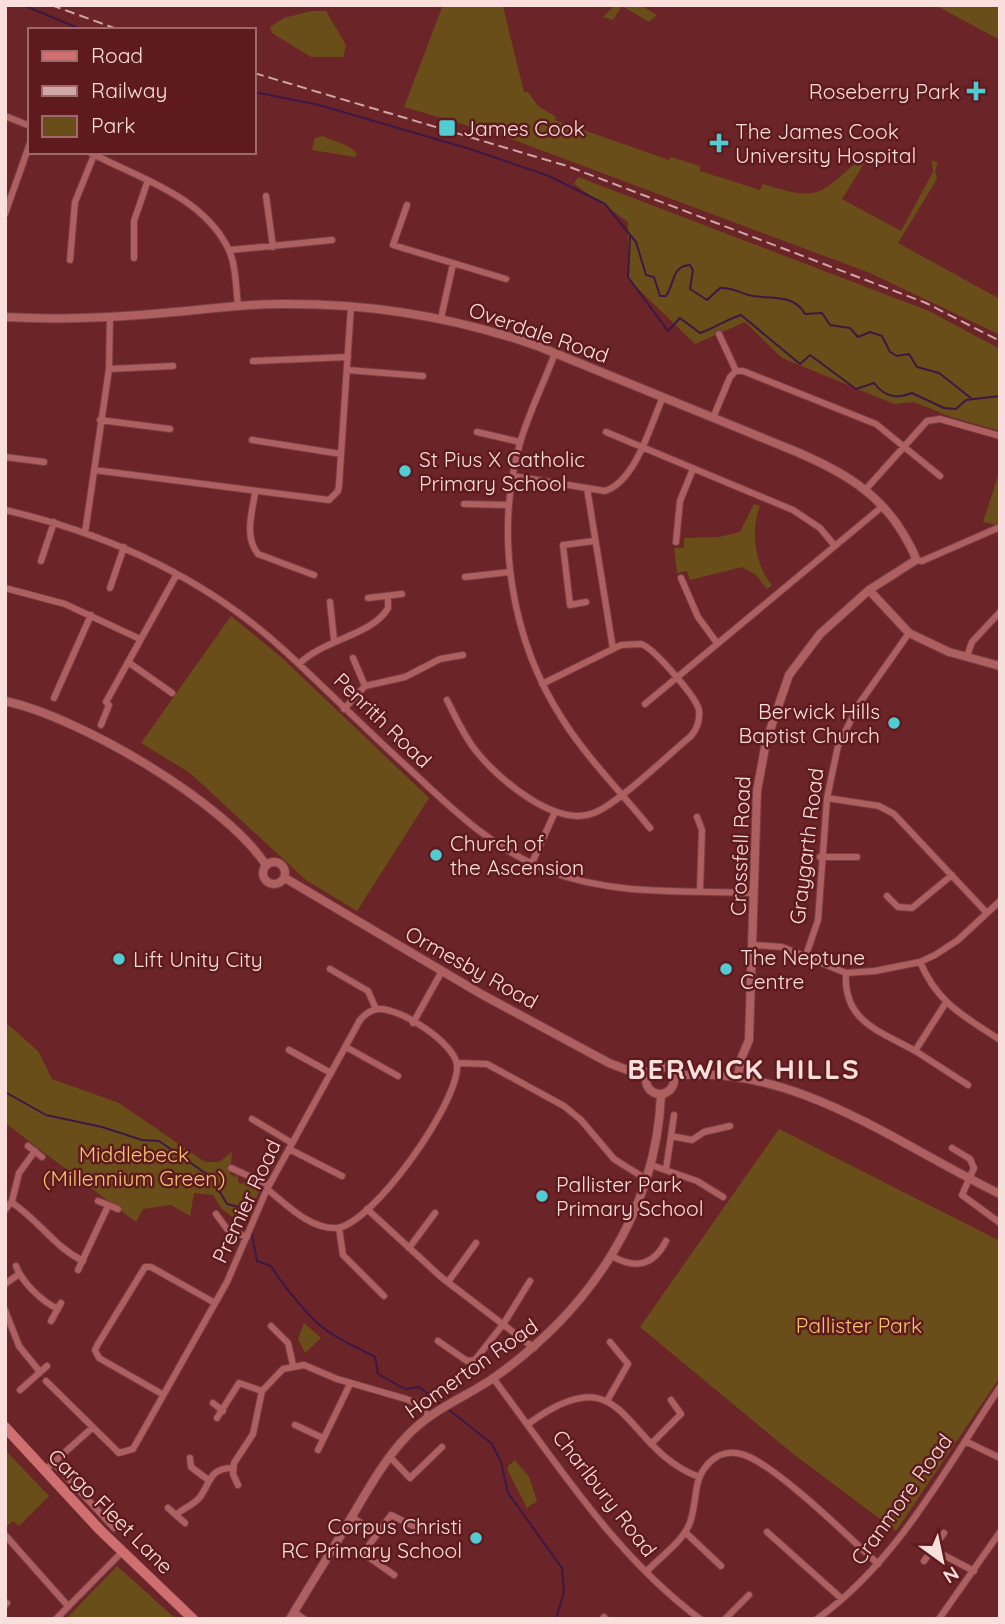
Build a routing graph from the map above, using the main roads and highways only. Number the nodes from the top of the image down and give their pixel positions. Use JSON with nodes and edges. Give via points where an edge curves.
{"nodes":[{"id":1,"x":5,"y":1427,"type":"edge"},
{"id":2,"x":193,"y":1619,"type":"edge"}],
"edges":[{"from":1,"to":2,"type":"main road","name":"Cargo Fleet Lane","via":[[122,1552]]}]}
